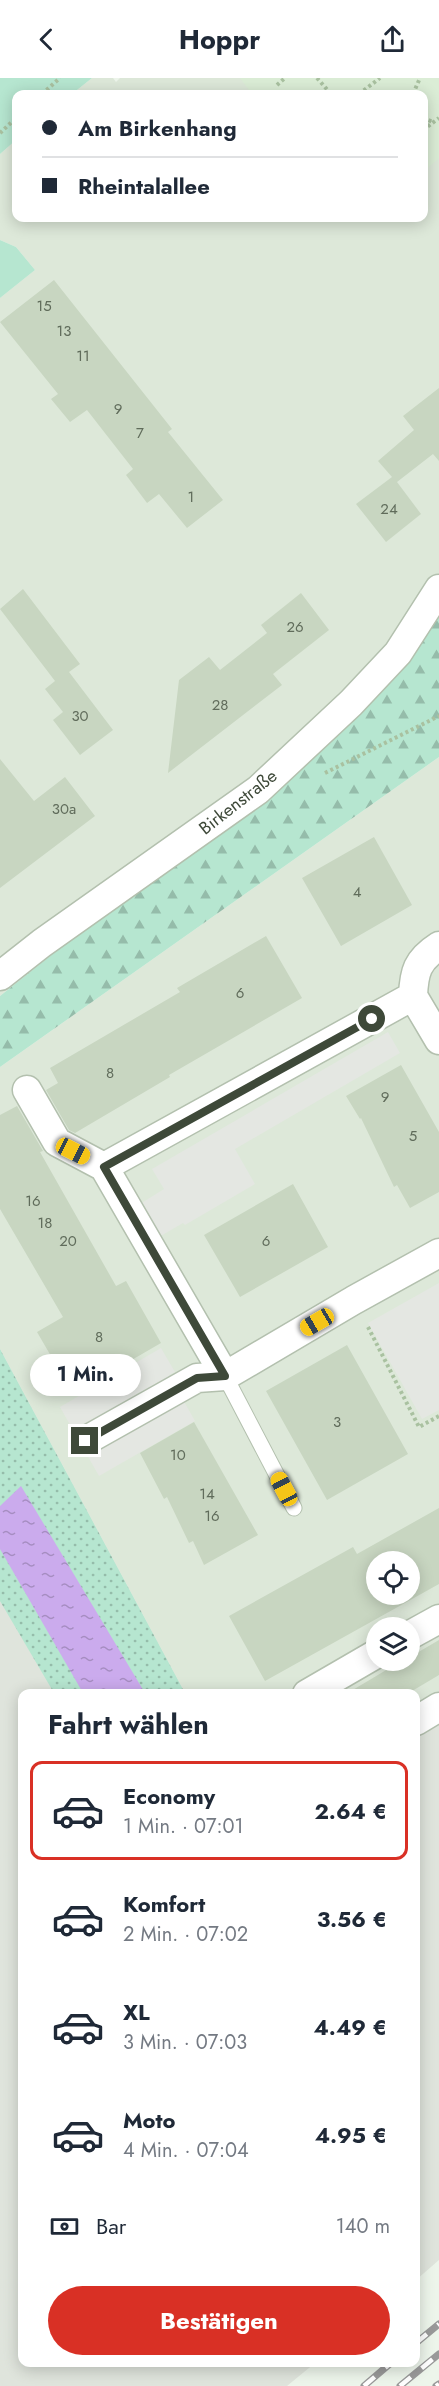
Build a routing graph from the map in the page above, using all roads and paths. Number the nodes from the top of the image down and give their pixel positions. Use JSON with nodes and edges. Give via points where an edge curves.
{"nodes":[{"id":1,"x":60,"y":78,"type":"edge"},
{"id":2,"x":285,"y":78,"type":"edge"},
{"id":3,"x":317,"y":78,"type":"edge"},
{"id":4,"x":380,"y":78,"type":"edge"},
{"id":5,"x":277,"y":85,"type":"dead end"},
{"id":6,"x":46,"y":90,"type":"edge"},
{"id":7,"x":328,"y":90,"type":"edge"},
{"id":8,"x":364,"y":90,"type":"edge"},
{"id":9,"x":439,"y":118,"type":"edge"},
{"id":10,"x":428,"y":120,"type":"edge"},
{"id":11,"x":12,"y":122,"type":"edge"},
{"id":12,"x":434,"y":122,"type":"junction"},
{"id":13,"x":428,"y":126,"type":"edge"},
{"id":14,"x":0,"y":133,"type":"edge"},
{"id":15,"x":439,"y":590,"type":"edge"},
{"id":16,"x":439,"y":716,"type":"edge"},
{"id":17,"x":325,"y":774,"type":"dead end"},
{"id":18,"x":439,"y":946,"type":"edge"},
{"id":19,"x":0,"y":976,"type":"edge"},
{"id":20,"x":413,"y":996,"type":"junction"},
{"id":21,"x":439,"y":1040,"type":"edge"},
{"id":22,"x":27,"y":1090,"type":"dead end"},
{"id":23,"x":104,"y":1167,"type":"junction"},
{"id":24,"x":439,"y":1253,"type":"edge"},
{"id":25,"x":354,"y":1300,"type":"junction"},
{"id":26,"x":225,"y":1376,"type":"junction"},
{"id":27,"x":439,"y":1416,"type":"edge"},
{"id":28,"x":85,"y":1441,"type":"dead end"},
{"id":29,"x":294,"y":1508,"type":"dead end"},
{"id":30,"x":439,"y":1618,"type":"edge"},
{"id":31,"x":420,"y":1629,"type":"edge"},
{"id":32,"x":366,"y":1660,"type":"edge"},
{"id":33,"x":316,"y":1689,"type":"edge"},
{"id":34,"x":439,"y":1707,"type":"edge"},
{"id":35,"x":420,"y":1719,"type":"edge"}],
"edges":[{"from":1,"to":6,"type":"path"},
{"from":2,"to":5,"type":"path"},
{"from":3,"to":7,"type":"path"},
{"from":4,"to":8,"type":"path"},
{"from":9,"to":12,"type":"path"},
{"from":10,"to":12,"type":"path"},
{"from":11,"to":14,"type":"path"},
{"from":12,"to":13,"type":"path"},
{"from":15,"to":19,"type":"street","name":"Birkenstraße","via":[[398,653],[258,790]]},
{"from":16,"to":17,"type":"path"},
{"from":18,"to":20,"type":"street","via":[[427,954],[414,973]]},
{"from":20,"to":21,"type":"street"},
{"from":20,"to":23,"type":"street"},
{"from":22,"to":23,"type":"street","via":[[57,1143]]},
{"from":23,"to":26,"type":"street"},
{"from":24,"to":25,"type":"street"},
{"from":25,"to":26,"type":"street"},
{"from":25,"to":27,"type":"path","via":[[419,1427]]},
{"from":26,"to":28,"type":"street","via":[[197,1378]]},
{"from":26,"to":29,"type":"lane"},
{"from":30,"to":31,"type":"street"},
{"from":32,"to":33,"type":"street"},
{"from":34,"to":35,"type":"street"}]}
